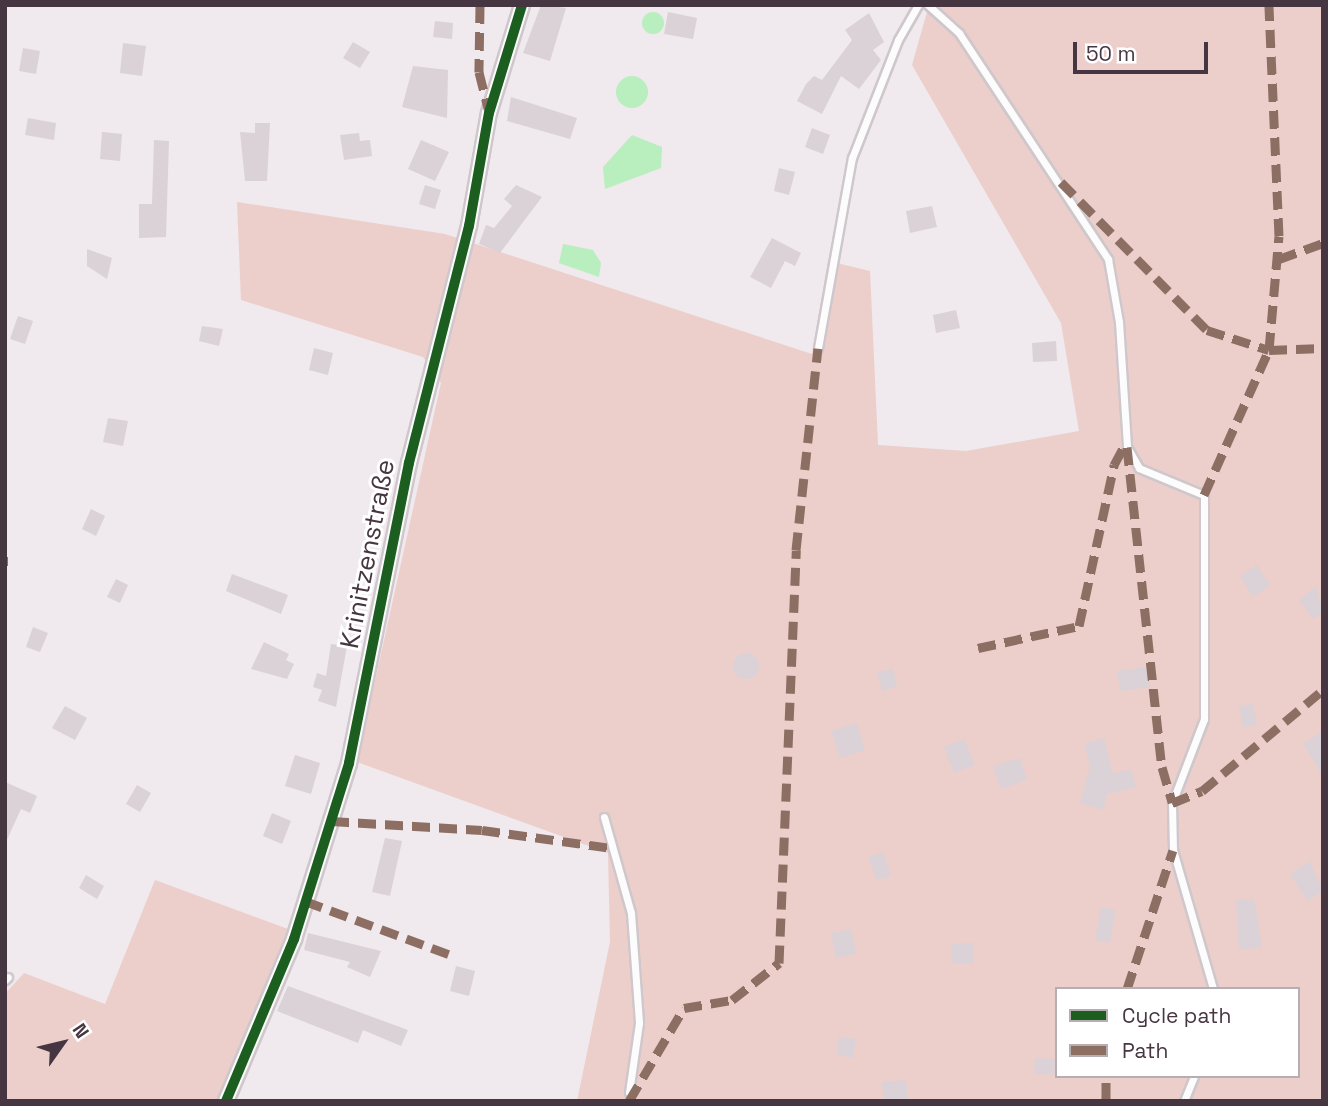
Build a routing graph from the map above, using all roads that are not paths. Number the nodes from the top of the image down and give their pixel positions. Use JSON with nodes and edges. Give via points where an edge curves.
{"nodes":[{"id":1,"x":522,"y":5,"type":"edge"},
{"id":2,"x":918,"y":5,"type":"edge"},
{"id":3,"x":928,"y":5,"type":"edge"},
{"id":4,"x":818,"y":348,"type":"dead end"},
{"id":5,"x":604,"y":817,"type":"dead end"},
{"id":6,"x":1212,"y":987,"type":"edge"},
{"id":7,"x":1193,"y":1078,"type":"edge"},
{"id":8,"x":629,"y":1092,"type":"dead end"},
{"id":9,"x":226,"y":1101,"type":"edge"},
{"id":10,"x":1184,"y":1101,"type":"edge"}],
"edges":[{"from":1,"to":9,"type":"street","name":"Krinitzenstraße","via":[[489,113],[469,226],[409,463],[349,763],[295,939]]},
{"from":2,"to":4,"type":"lane","via":[[898,40],[852,158]]},
{"from":3,"to":6,"type":"lane","via":[[959,33],[1108,259],[1119,322],[1127,447],[1139,468],[1204,495],[1204,719],[1172,803],[1173,850]]},
{"from":5,"to":8,"type":"lane","via":[[632,914],[639,1023]]},
{"from":7,"to":10,"type":"lane"}]}
